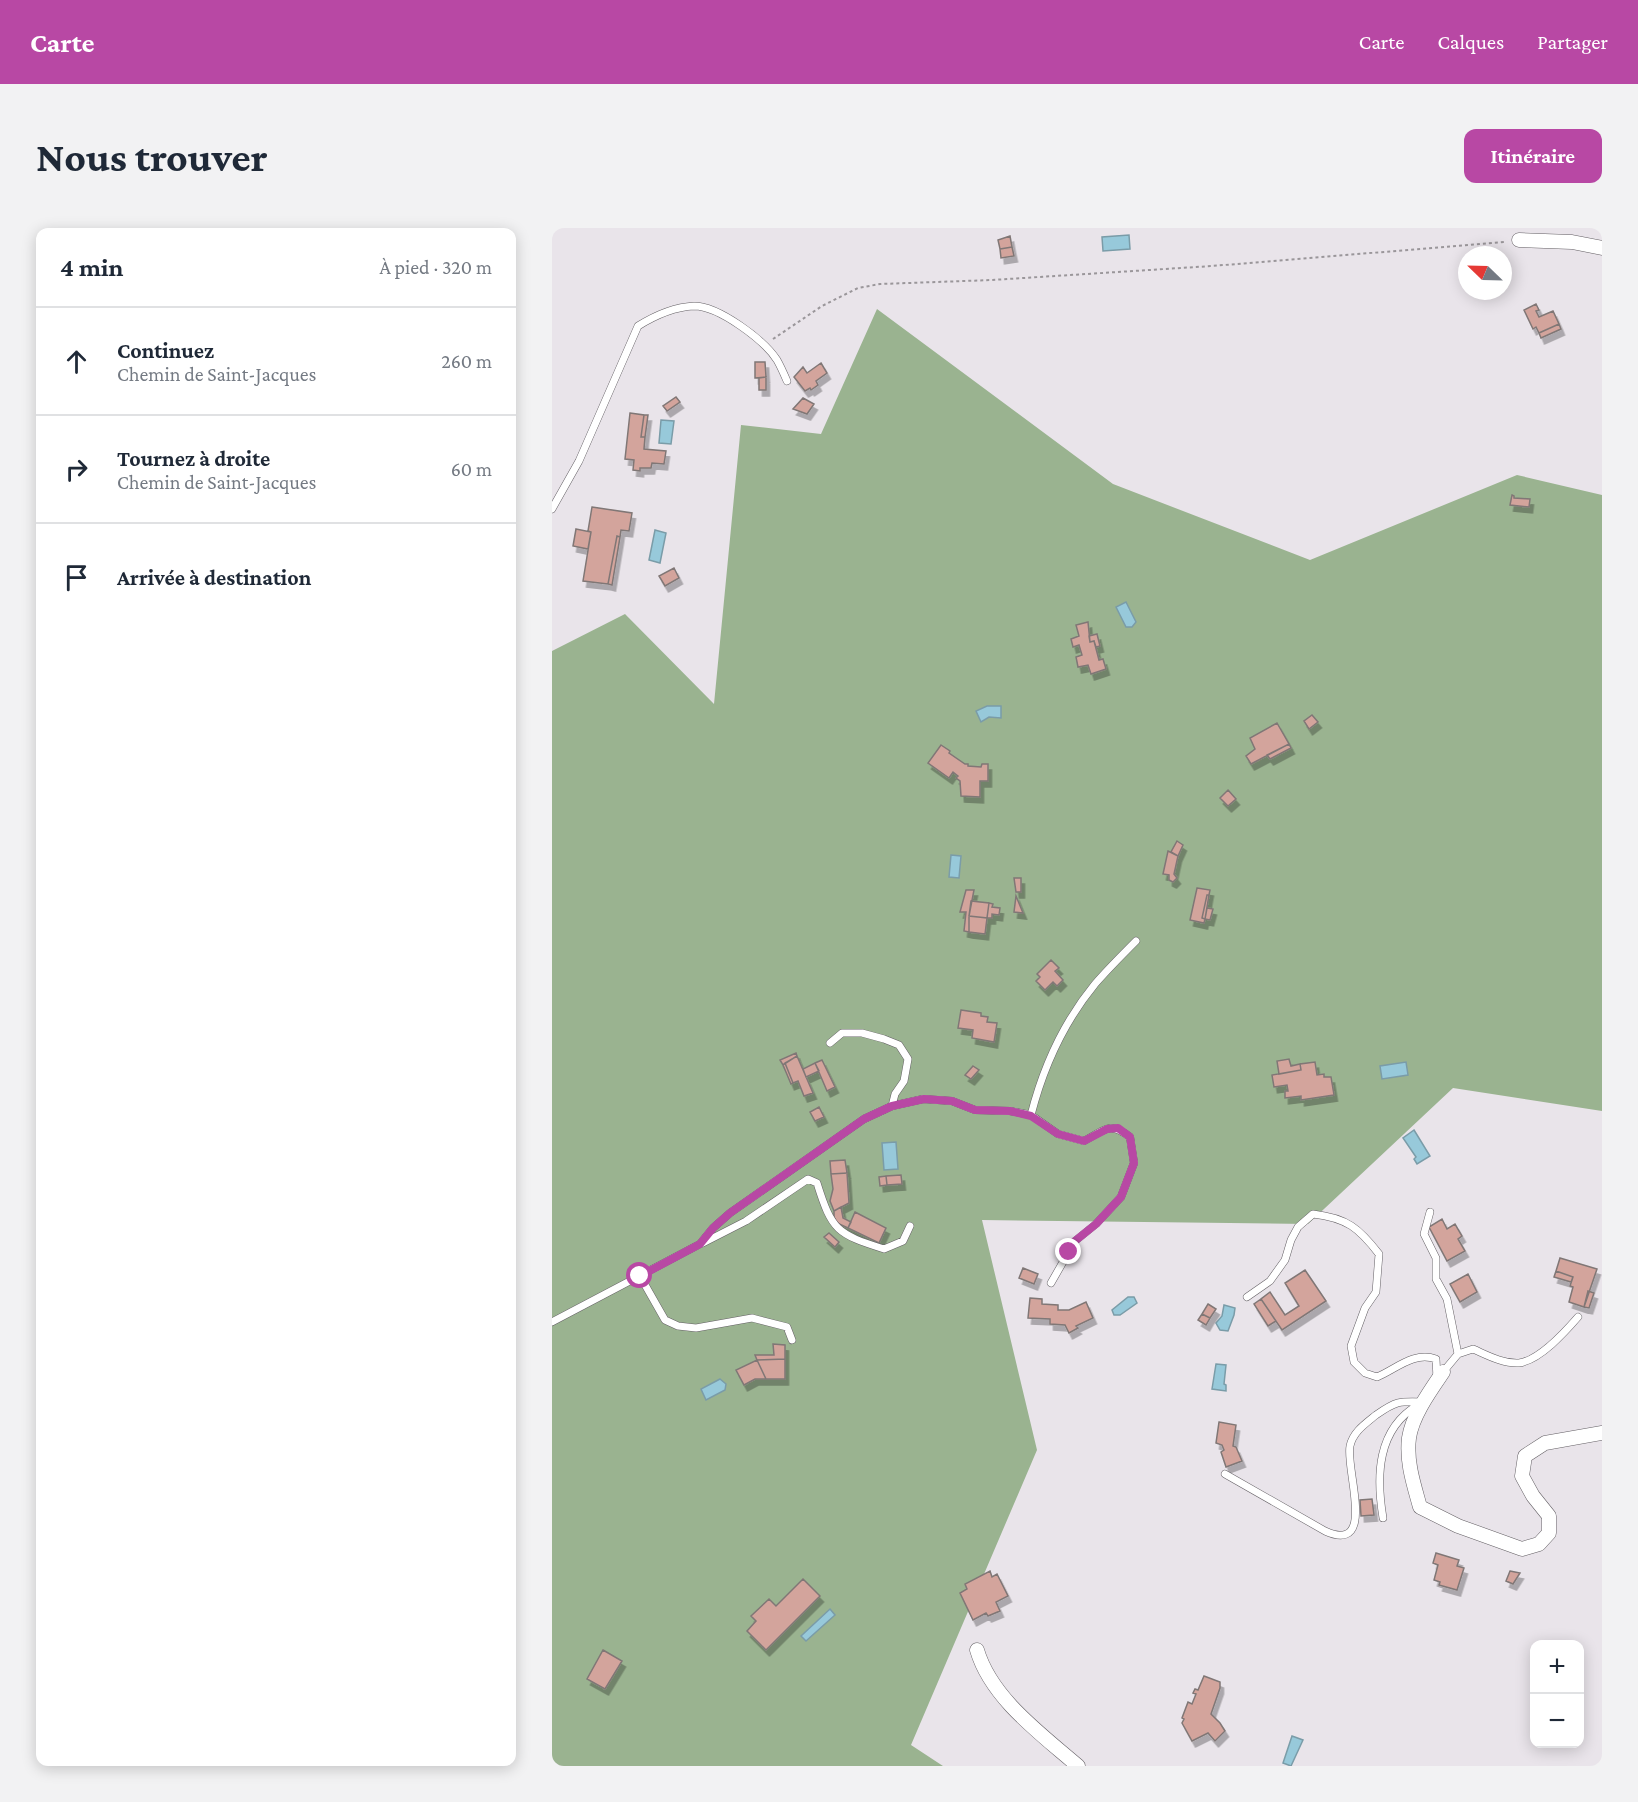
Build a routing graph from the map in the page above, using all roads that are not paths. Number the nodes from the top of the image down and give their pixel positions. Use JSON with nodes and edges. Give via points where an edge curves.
{"nodes":[{"id":1,"x":1519,"y":240,"type":"road end"},
{"id":2,"x":1602,"y":248,"type":"edge"},
{"id":3,"x":787,"y":381,"type":"dead end"},
{"id":4,"x":552,"y":509,"type":"edge"},
{"id":5,"x":1136,"y":941,"type":"dead end"},
{"id":6,"x":830,"y":1043,"type":"dead end"},
{"id":7,"x":892,"y":1106,"type":"junction"},
{"id":8,"x":1031,"y":1116,"type":"junction"},
{"id":9,"x":1430,"y":1212,"type":"dead end"},
{"id":10,"x":910,"y":1226,"type":"dead end"},
{"id":11,"x":700,"y":1244,"type":"junction"},
{"id":12,"x":640,"y":1276,"type":"junction"},
{"id":13,"x":1051,"y":1283,"type":"dead end"},
{"id":14,"x":1247,"y":1297,"type":"dead end"},
{"id":15,"x":1578,"y":1317,"type":"dead end"},
{"id":16,"x":552,"y":1322,"type":"edge"},
{"id":17,"x":792,"y":1340,"type":"dead end"},
{"id":18,"x":1458,"y":1354,"type":"junction"},
{"id":19,"x":1440,"y":1376,"type":"junction"},
{"id":20,"x":1423,"y":1402,"type":"junction"},
{"id":21,"x":1602,"y":1433,"type":"edge"},
{"id":22,"x":1225,"y":1474,"type":"dead end"},
{"id":23,"x":1383,"y":1518,"type":"dead end"},
{"id":24,"x":977,"y":1650,"type":"dead end"},
{"id":25,"x":1078,"y":1766,"type":"edge"}],
"edges":[{"from":1,"to":2,"type":"street","via":[[1572,242]]},
{"from":3,"to":4,"type":"lane","via":[[763,346],[725,316],[695,306],[650,318],[638,326],[579,461]]},
{"from":5,"to":8,"type":"lane","via":[[1094,985],[1063,1031],[1041,1078]]},
{"from":6,"to":7,"type":"lane","via":[[842,1033],[862,1033],[899,1045],[908,1059],[904,1081]]},
{"from":7,"to":8,"type":"lane","via":[[924,1099],[952,1101],[975,1110]]},
{"from":7,"to":11,"type":"lane","via":[[864,1119],[760,1190],[713,1228]]},
{"from":8,"to":13,"type":"lane","via":[[1058,1134],[1084,1141],[1118,1128],[1130,1137],[1134,1163],[1121,1197],[1075,1241]]},
{"from":9,"to":18,"type":"lane","via":[[1424,1234],[1436,1258],[1436,1279],[1447,1299]]},
{"from":10,"to":11,"type":"lane","via":[[903,1241],[884,1249],[844,1234],[833,1224],[817,1183],[808,1179],[746,1221]]},
{"from":11,"to":12,"type":"lane"},
{"from":12,"to":16,"type":"lane"},
{"from":12,"to":17,"type":"lane","via":[[665,1320],[678,1326],[696,1328],[752,1318],[787,1327]]},
{"from":14,"to":19,"type":"lane","via":[[1270,1281],[1285,1260],[1298,1227],[1313,1214],[1347,1222],[1379,1254],[1376,1292],[1365,1308],[1351,1346],[1354,1362],[1365,1373],[1377,1377],[1407,1360],[1428,1356],[1436,1359]]},
{"from":15,"to":18,"type":"lane","via":[[1559,1338],[1520,1363],[1499,1360],[1473,1349]]},
{"from":18,"to":19,"type":"lane"},
{"from":19,"to":20,"type":"street"},
{"from":20,"to":21,"type":"street","via":[[1409,1437],[1410,1473],[1420,1507],[1458,1526],[1522,1549],[1539,1544],[1549,1533],[1549,1516],[1522,1476],[1525,1455],[1545,1443]]},
{"from":20,"to":22,"type":"lane","via":[[1391,1404],[1356,1431],[1348,1457],[1357,1509],[1355,1526],[1347,1535],[1325,1531]]},
{"from":20,"to":23,"type":"lane","via":[[1404,1413],[1381,1460]]},
{"from":24,"to":25,"type":"street","via":[[997,1691]]}]}
